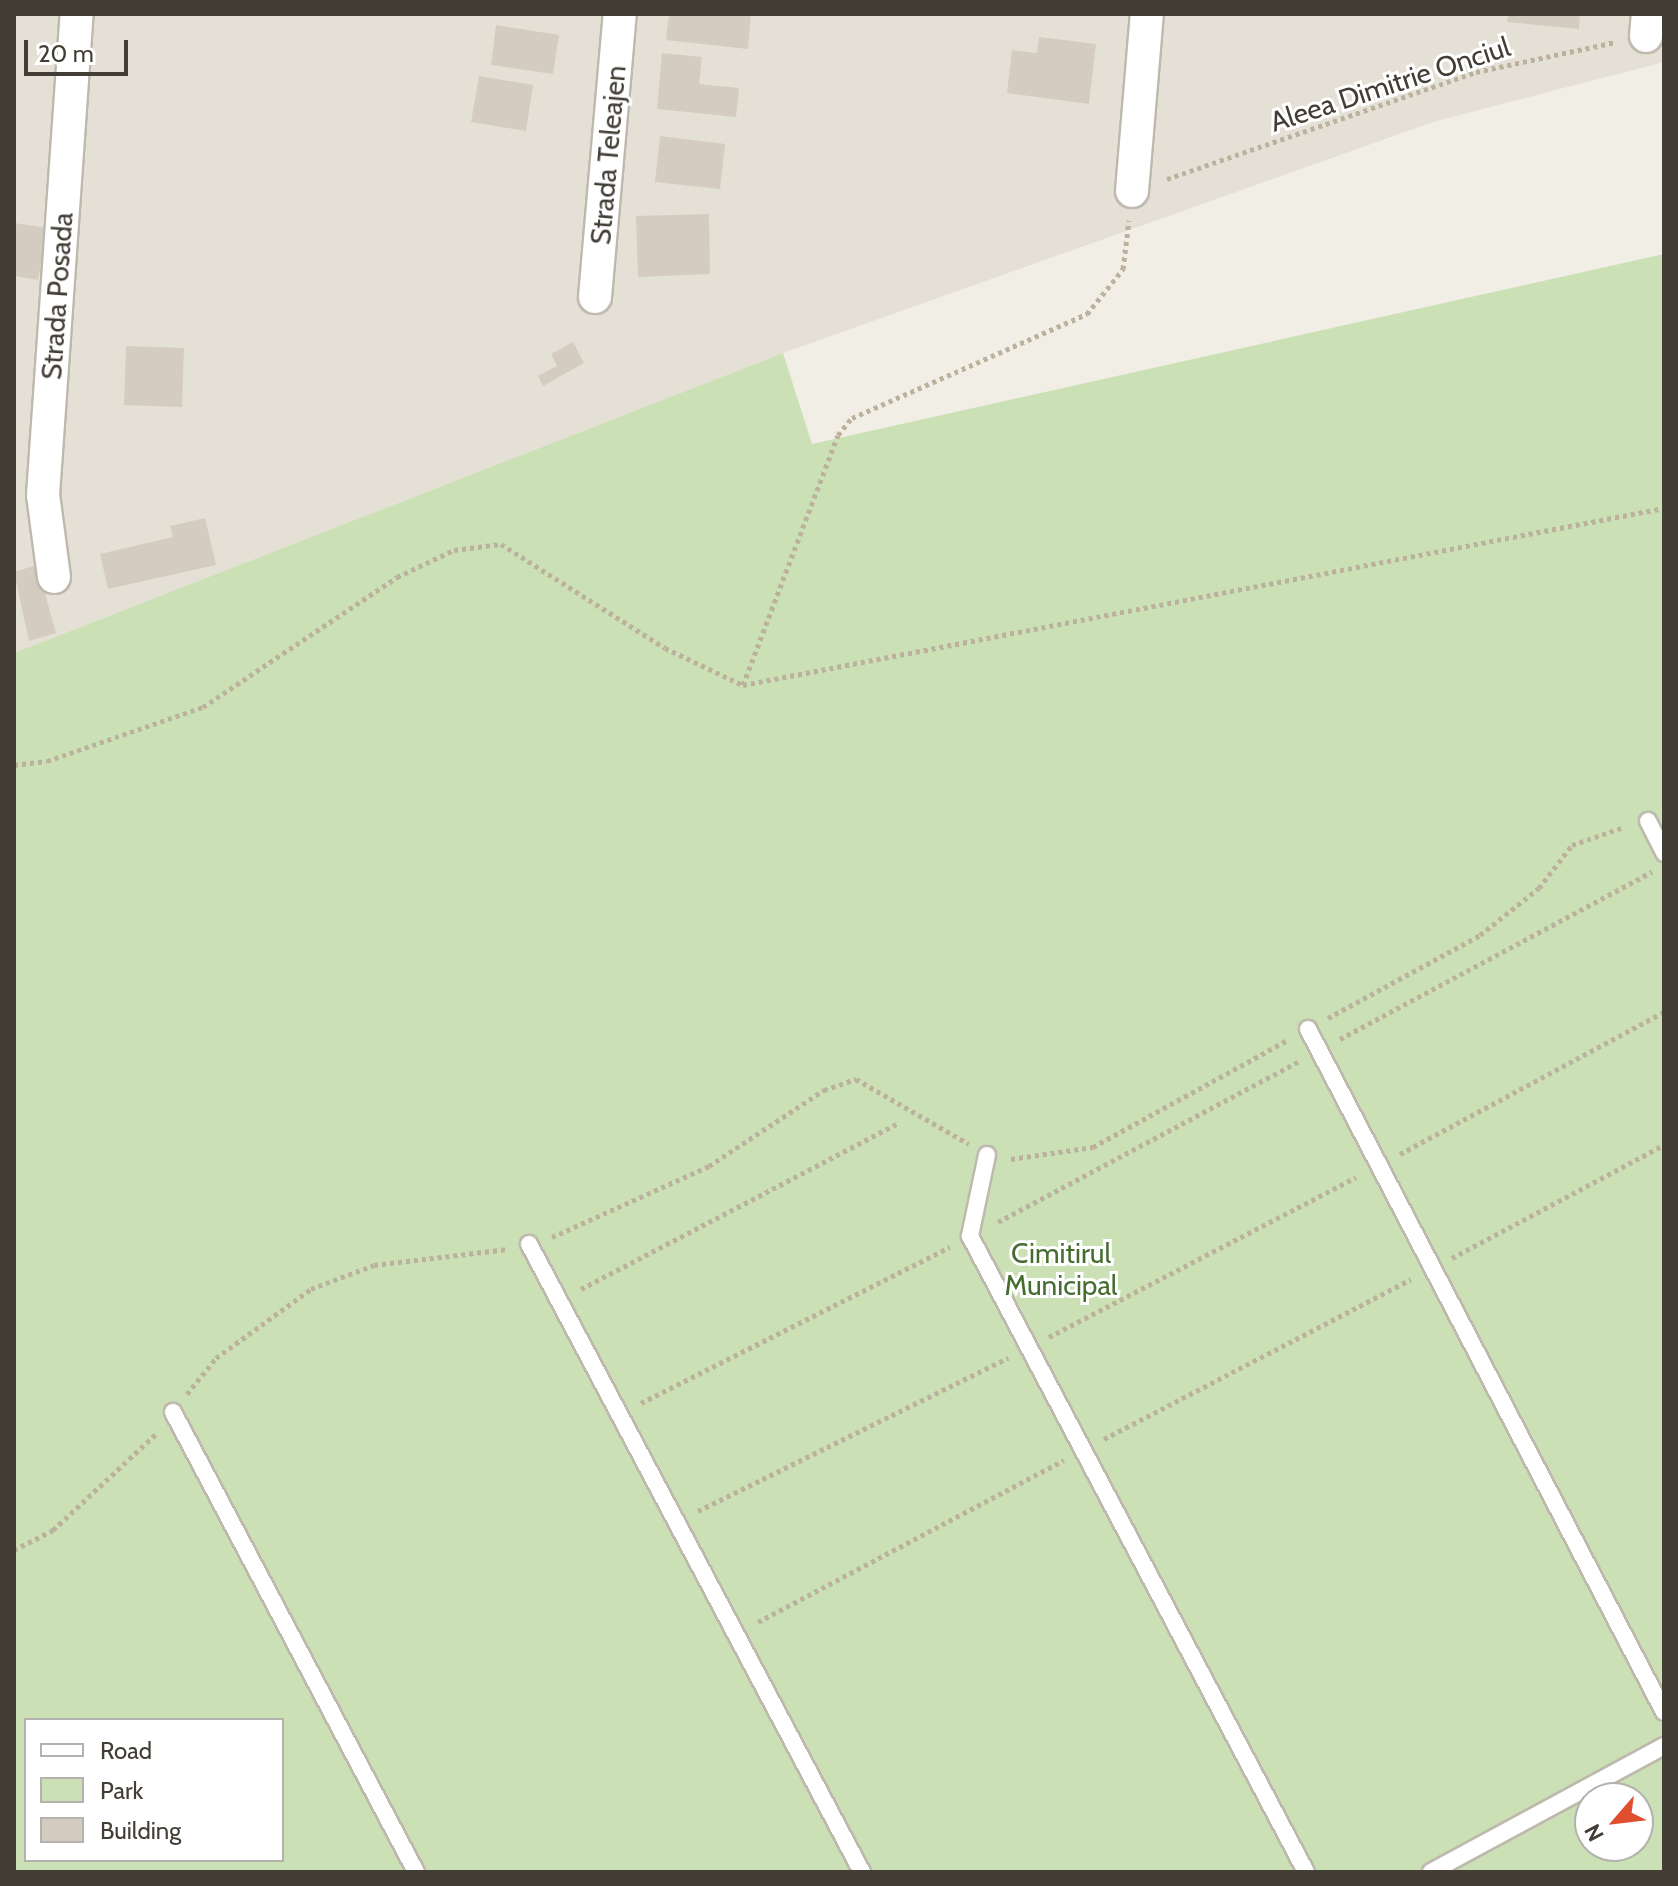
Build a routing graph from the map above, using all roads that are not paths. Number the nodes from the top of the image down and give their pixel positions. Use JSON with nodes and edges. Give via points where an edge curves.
{"nodes":[{"id":1,"x":77,"y":14,"type":"edge"},
{"id":2,"x":620,"y":14,"type":"edge"},
{"id":3,"x":1147,"y":14,"type":"edge"},
{"id":4,"x":1132,"y":191,"type":"road end"},
{"id":5,"x":595,"y":297,"type":"dead end"},
{"id":6,"x":54,"y":577,"type":"dead end"},
{"id":7,"x":1648,"y":821,"type":"road end"},
{"id":8,"x":1664,"y":853,"type":"edge"},
{"id":9,"x":1308,"y":1029,"type":"road end"},
{"id":10,"x":987,"y":1155,"type":"road end"},
{"id":11,"x":529,"y":1244,"type":"road end"},
{"id":12,"x":173,"y":1412,"type":"road end"},
{"id":13,"x":1664,"y":1712,"type":"edge"},
{"id":14,"x":1664,"y":1746,"type":"edge"},
{"id":15,"x":416,"y":1872,"type":"edge"},
{"id":16,"x":862,"y":1872,"type":"edge"},
{"id":17,"x":1306,"y":1872,"type":"edge"},
{"id":18,"x":1431,"y":1872,"type":"edge"}],
"edges":[{"from":1,"to":6,"type":"street","name":"Strada Posada","via":[[43,495]]},
{"from":2,"to":5,"type":"street","name":"Strada Teleajen"},
{"from":3,"to":4,"type":"street"},
{"from":7,"to":8,"type":"lane"},
{"from":9,"to":13,"type":"lane"},
{"from":10,"to":17,"type":"lane","via":[[970,1236]]},
{"from":11,"to":16,"type":"lane"},
{"from":12,"to":15,"type":"lane"},
{"from":14,"to":18,"type":"lane"}]}
